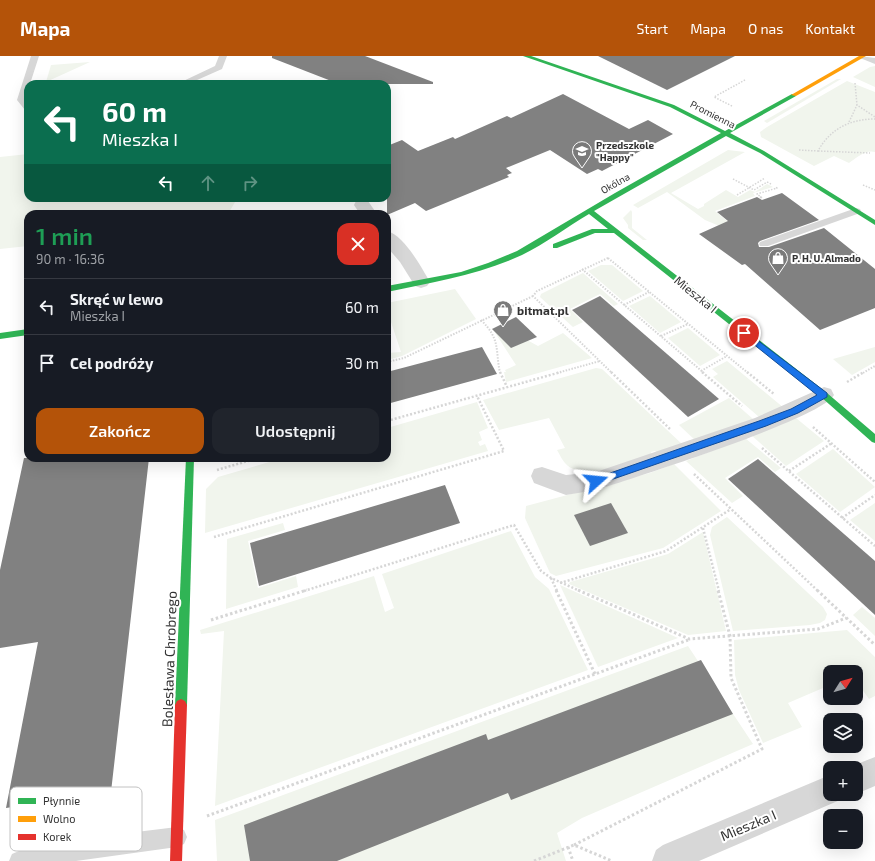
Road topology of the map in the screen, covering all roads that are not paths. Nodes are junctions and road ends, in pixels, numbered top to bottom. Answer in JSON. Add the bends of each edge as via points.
{"nodes":[{"id":1,"x":35,"y":56,"type":"edge"},
{"id":2,"x":223,"y":56,"type":"edge"},
{"id":3,"x":526,"y":56,"type":"edge"},
{"id":4,"x":863,"y":56,"type":"edge"},
{"id":5,"x":875,"y":61,"type":"edge"},
{"id":6,"x":27,"y":80,"type":"edge"},
{"id":7,"x":190,"y":80,"type":"edge"},
{"id":8,"x":24,"y":91,"type":"edge"},
{"id":9,"x":24,"y":103,"type":"edge"},
{"id":10,"x":727,"y":133,"type":"junction"},
{"id":11,"x":590,"y":211,"type":"junction"},
{"id":12,"x":856,"y":211,"type":"junction"},
{"id":13,"x":875,"y":223,"type":"edge"},
{"id":14,"x":617,"y":231,"type":"junction"},
{"id":15,"x":391,"y":241,"type":"edge"},
{"id":16,"x":764,"y":244,"type":"dead end"},
{"id":17,"x":520,"y":253,"type":"junction"},
{"id":18,"x":421,"y":282,"type":"junction"},
{"id":19,"x":391,"y":288,"type":"edge"},
{"id":20,"x":24,"y":333,"type":"edge"},
{"id":21,"x":0,"y":336,"type":"edge"},
{"id":22,"x":824,"y":395,"type":"junction"},
{"id":23,"x":875,"y":439,"type":"edge"},
{"id":24,"x":190,"y":462,"type":"edge"},
{"id":25,"x":542,"y":476,"type":"dead end"},
{"id":26,"x":875,"y":771,"type":"edge"},
{"id":27,"x":863,"y":776,"type":"edge"},
{"id":28,"x":823,"y":793,"type":"edge"},
{"id":29,"x":177,"y":832,"type":"junction"},
{"id":30,"x":142,"y":838,"type":"edge"},
{"id":31,"x":73,"y":851,"type":"edge"},
{"id":32,"x":19,"y":861,"type":"edge"},
{"id":33,"x":176,"y":861,"type":"edge"},
{"id":34,"x":667,"y":861,"type":"edge"}],
"edges":[{"from":1,"to":6,"type":"lane"},
{"from":2,"to":7,"type":"lane","via":[[219,67]]},
{"from":3,"to":10,"type":"street","name":"Promienna","via":[[672,106]]},
{"from":4,"to":5,"type":"lane"},
{"from":4,"to":10,"type":"street","name":"Okólna"},
{"from":8,"to":9,"type":"lane","via":[[21,100]]},
{"from":10,"to":11,"type":"street","name":"Okólna"},
{"from":10,"to":12,"type":"street","name":"Promienna"},
{"from":11,"to":14,"type":"street","name":"Mieszka I"},
{"from":11,"to":17,"type":"street","name":"Okólna"},
{"from":12,"to":13,"type":"street","name":"Promienna"},
{"from":12,"to":16,"type":"lane"},
{"from":14,"to":17,"type":"street","via":[[594,231],[555,246]]},
{"from":14,"to":22,"type":"street","name":"Mieszka I"},
{"from":15,"to":18,"type":"street","via":[[407,259]]},
{"from":17,"to":18,"type":"street","name":"Okólna","via":[[490,265]]},
{"from":18,"to":19,"type":"street","name":"Okólna"},
{"from":20,"to":21,"type":"street"},
{"from":22,"to":23,"type":"street","name":"Mieszka I"},
{"from":22,"to":25,"type":"street","via":[[763,424],[596,481],[566,485]]},
{"from":24,"to":29,"type":"street","name":"Bolesława Chrobrego"},
{"from":26,"to":27,"type":"street"},
{"from":28,"to":34,"type":"street","name":"Mieszka I"},
{"from":29,"to":30,"type":"lane"},
{"from":29,"to":33,"type":"street","name":"Bolesława Chrobrego"},
{"from":31,"to":32,"type":"lane"}]}
